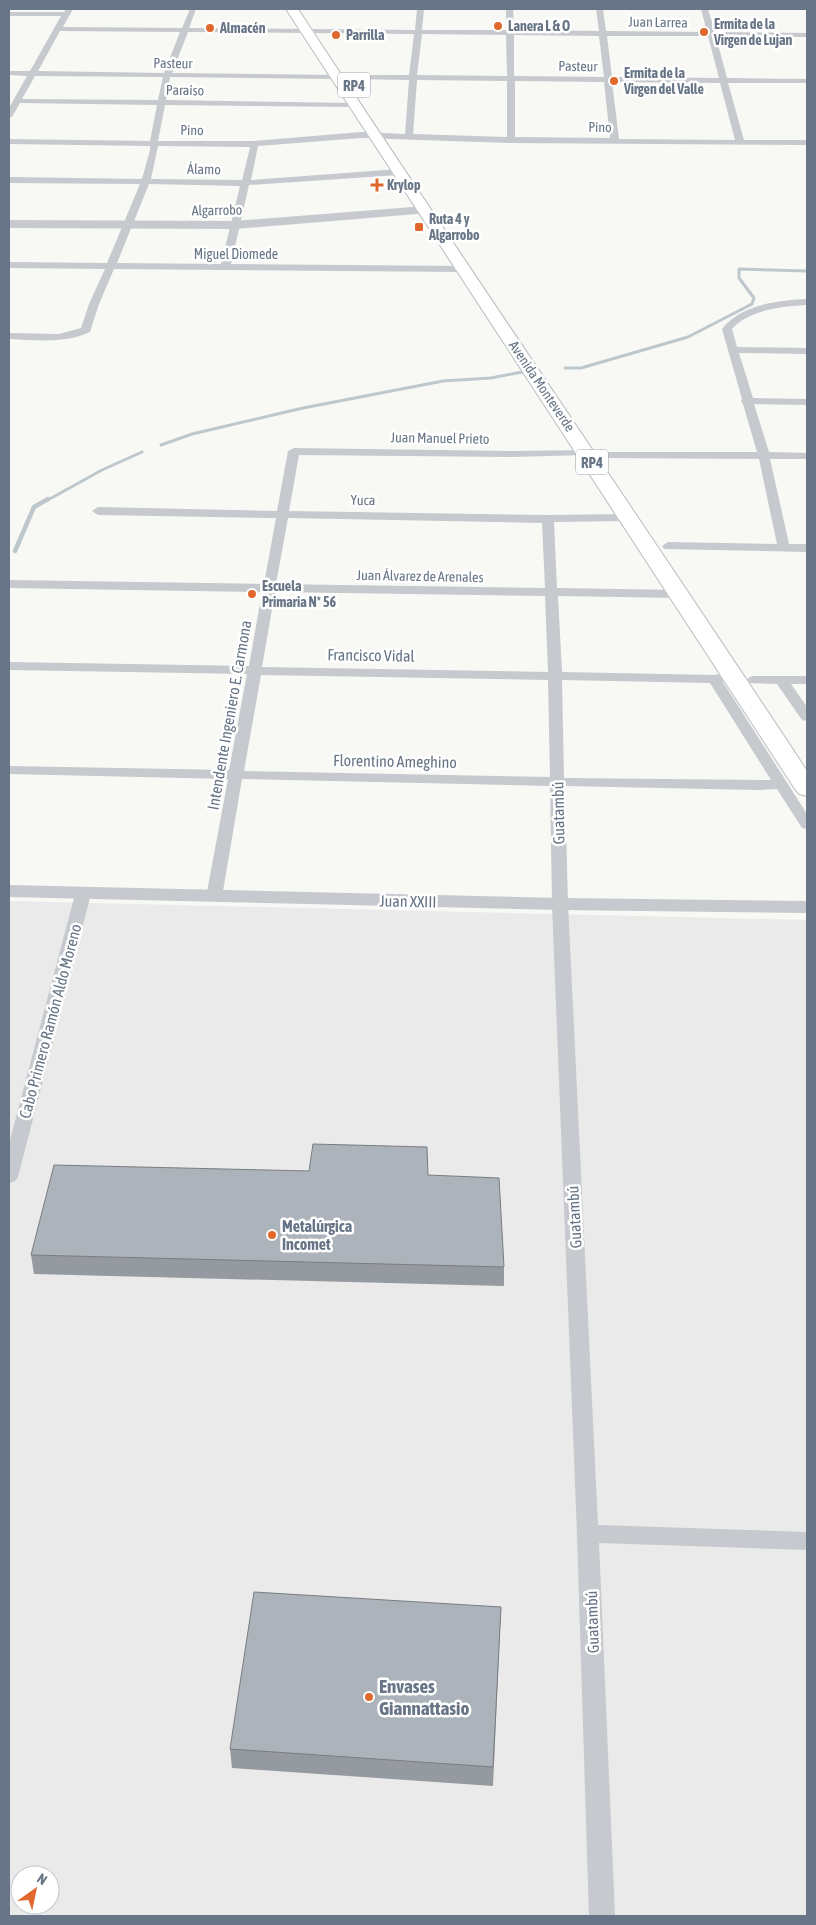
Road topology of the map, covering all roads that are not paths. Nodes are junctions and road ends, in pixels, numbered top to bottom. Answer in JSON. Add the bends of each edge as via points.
{"nodes":[{"id":1,"x":193,"y":9,"type":"edge"},
{"id":2,"x":292,"y":9,"type":"edge"},
{"id":3,"x":302,"y":9,"type":"edge"},
{"id":4,"x":421,"y":9,"type":"edge"},
{"id":5,"x":510,"y":9,"type":"edge"},
{"id":6,"x":600,"y":9,"type":"edge"},
{"id":7,"x":705,"y":9,"type":"edge"},
{"id":8,"x":67,"y":12,"type":"edge"},
{"id":9,"x":9,"y":14,"type":"edge"},
{"id":10,"x":58,"y":28,"type":"junction"},
{"id":11,"x":184,"y":30,"type":"junction"},
{"id":12,"x":312,"y":31,"type":"junction"},
{"id":13,"x":418,"y":32,"type":"junction"},
{"id":14,"x":510,"y":33,"type":"junction"},
{"id":15,"x":603,"y":34,"type":"junction"},
{"id":16,"x":712,"y":35,"type":"junction"},
{"id":17,"x":807,"y":35,"type":"edge"},
{"id":18,"x":9,"y":73,"type":"edge"},
{"id":19,"x":32,"y":74,"type":"junction"},
{"id":20,"x":167,"y":75,"type":"junction"},
{"id":21,"x":343,"y":77,"type":"junction"},
{"id":22,"x":413,"y":78,"type":"junction"},
{"id":23,"x":511,"y":78,"type":"junction"},
{"id":24,"x":608,"y":79,"type":"junction"},
{"id":25,"x":724,"y":80,"type":"junction"},
{"id":26,"x":807,"y":81,"type":"edge"},
{"id":27,"x":17,"y":102,"type":"junction"},
{"id":28,"x":160,"y":103,"type":"junction"},
{"id":29,"x":354,"y":105,"type":"junction"},
{"id":30,"x":9,"y":115,"type":"edge"},
{"id":31,"x":392,"y":137,"type":"junction"},
{"id":32,"x":511,"y":140,"type":"junction"},
{"id":33,"x":615,"y":141,"type":"junction"},
{"id":34,"x":9,"y":142,"type":"edge"},
{"id":35,"x":740,"y":142,"type":"junction"},
{"id":36,"x":156,"y":143,"type":"junction"},
{"id":37,"x":807,"y":143,"type":"edge"},
{"id":38,"x":253,"y":144,"type":"junction"},
{"id":39,"x":399,"y":172,"type":"junction"},
{"id":40,"x":9,"y":180,"type":"edge"},
{"id":41,"x":145,"y":181,"type":"junction"},
{"id":42,"x":245,"y":183,"type":"junction"},
{"id":43,"x":425,"y":210,"type":"junction"},
{"id":44,"x":9,"y":224,"type":"edge"},
{"id":45,"x":128,"y":225,"type":"junction"},
{"id":46,"x":235,"y":225,"type":"junction"},
{"id":47,"x":9,"y":265,"type":"edge"},
{"id":48,"x":111,"y":267,"type":"junction"},
{"id":49,"x":225,"y":268,"type":"junction"},
{"id":50,"x":462,"y":269,"type":"junction"},
{"id":51,"x":807,"y":302,"type":"edge"},
{"id":52,"x":9,"y":336,"type":"edge"},
{"id":53,"x":733,"y":350,"type":"junction"},
{"id":54,"x":807,"y":351,"type":"edge"},
{"id":55,"x":746,"y":401,"type":"junction"},
{"id":56,"x":807,"y":402,"type":"edge"},
{"id":57,"x":294,"y":451,"type":"joint"},
{"id":58,"x":586,"y":452,"type":"junction"},
{"id":59,"x":605,"y":454,"type":"junction"},
{"id":60,"x":764,"y":456,"type":"junction"},
{"id":61,"x":807,"y":456,"type":"edge"},
{"id":62,"x":98,"y":511,"type":"dead end"},
{"id":63,"x":283,"y":514,"type":"junction"},
{"id":64,"x":628,"y":517,"type":"junction"},
{"id":65,"x":548,"y":519,"type":"junction"},
{"id":66,"x":668,"y":546,"type":"junction"},
{"id":67,"x":784,"y":548,"type":"junction"},
{"id":68,"x":807,"y":548,"type":"edge"},
{"id":69,"x":9,"y":584,"type":"edge"},
{"id":70,"x":270,"y":589,"type":"junction"},
{"id":71,"x":550,"y":592,"type":"junction"},
{"id":72,"x":680,"y":594,"type":"junction"},
{"id":73,"x":9,"y":666,"type":"edge"},
{"id":74,"x":255,"y":670,"type":"junction"},
{"id":75,"x":732,"y":676,"type":"junction"},
{"id":76,"x":555,"y":677,"type":"junction"},
{"id":77,"x":714,"y":679,"type":"junction"},
{"id":78,"x":752,"y":680,"type":"junction"},
{"id":79,"x":781,"y":680,"type":"junction"},
{"id":80,"x":807,"y":680,"type":"edge"},
{"id":81,"x":807,"y":717,"type":"edge"},
{"id":82,"x":807,"y":761,"type":"edge"},
{"id":83,"x":9,"y":770,"type":"edge"},
{"id":84,"x":236,"y":776,"type":"junction"},
{"id":85,"x":558,"y":782,"type":"junction"},
{"id":86,"x":781,"y":784,"type":"junction"},
{"id":87,"x":807,"y":789,"type":"edge"},
{"id":88,"x":807,"y":825,"type":"edge"},
{"id":89,"x":9,"y":891,"type":"edge"},
{"id":90,"x":83,"y":894,"type":"junction"},
{"id":91,"x":214,"y":897,"type":"junction"},
{"id":92,"x":560,"y":904,"type":"junction"},
{"id":93,"x":807,"y":907,"type":"edge"},
{"id":94,"x":9,"y":1177,"type":"edge"},
{"id":95,"x":588,"y":1534,"type":"junction"},
{"id":96,"x":807,"y":1541,"type":"edge"},
{"id":97,"x":602,"y":1916,"type":"edge"}],
"edges":[{"from":1,"to":11,"type":"street"},
{"from":2,"to":12,"type":"main road","name":"Avenida Monteverde","number":"RP4"},
{"from":3,"to":12,"type":"main road","name":"Avenida Monteverde","number":"RP4"},
{"from":4,"to":13,"type":"street"},
{"from":5,"to":14,"type":"street"},
{"from":6,"to":15,"type":"street"},
{"from":7,"to":16,"type":"street"},
{"from":8,"to":9,"type":"street"},
{"from":8,"to":10,"type":"street"},
{"from":10,"to":11,"type":"street","name":"Juan Larrea"},
{"from":10,"to":19,"type":"street"},
{"from":11,"to":12,"type":"street","name":"Juan Larrea"},
{"from":11,"to":20,"type":"street"},
{"from":12,"to":13,"type":"street","name":"Juan Larrea"},
{"from":12,"to":21,"type":"main road","name":"Avenida Monteverde","number":"RP4"},
{"from":13,"to":14,"type":"street","name":"Juan Larrea"},
{"from":13,"to":22,"type":"street"},
{"from":14,"to":15,"type":"street","name":"Juan Larrea"},
{"from":14,"to":23,"type":"street"},
{"from":15,"to":16,"type":"street","name":"Juan Larrea"},
{"from":15,"to":24,"type":"street"},
{"from":16,"to":17,"type":"street","name":"Juan Larrea"},
{"from":16,"to":25,"type":"street"},
{"from":18,"to":19,"type":"street","name":"Pasteur"},
{"from":19,"to":20,"type":"street","name":"Pasteur"},
{"from":19,"to":27,"type":"street"},
{"from":20,"to":21,"type":"street","name":"Pasteur"},
{"from":20,"to":28,"type":"street"},
{"from":21,"to":22,"type":"street","name":"Pasteur"},
{"from":21,"to":29,"type":"main road","name":"Avenida Monteverde","number":"RP4"},
{"from":21,"to":31,"type":"main road","name":"Avenida Monteverde","number":"RP4"},
{"from":22,"to":23,"type":"street","name":"Pasteur"},
{"from":22,"to":31,"type":"street"},
{"from":23,"to":24,"type":"street","name":"Pasteur"},
{"from":23,"to":32,"type":"street"},
{"from":24,"to":25,"type":"street","name":"Pasteur"},
{"from":24,"to":33,"type":"street"},
{"from":25,"to":26,"type":"street","name":"Pasteur"},
{"from":25,"to":35,"type":"street"},
{"from":27,"to":28,"type":"street","name":"Paraíso"},
{"from":27,"to":30,"type":"street"},
{"from":28,"to":29,"type":"street","name":"Paraíso"},
{"from":28,"to":36,"type":"street"},
{"from":29,"to":31,"type":"main road","name":"Avenida Monteverde","number":"RP4"},
{"from":31,"to":32,"type":"street","name":"Pino"},
{"from":31,"to":38,"type":"street","name":"Pino"},
{"from":31,"to":39,"type":"main road","name":"Avenida Monteverde","number":"RP4"},
{"from":31,"to":59,"type":"main road","name":"Avenida Monteverde","number":"RP4","via":[[416,181]]},
{"from":32,"to":33,"type":"street","name":"Pino"},
{"from":33,"to":35,"type":"street","name":"Pino"},
{"from":34,"to":36,"type":"street","name":"Pino"},
{"from":35,"to":37,"type":"street","name":"Pino"},
{"from":36,"to":38,"type":"street","name":"Pino"},
{"from":36,"to":41,"type":"street"},
{"from":38,"to":42,"type":"street"},
{"from":39,"to":42,"type":"street","name":"Álamo"},
{"from":39,"to":43,"type":"main road","name":"Avenida Monteverde","number":"RP4"},
{"from":40,"to":41,"type":"street","name":"Álamo"},
{"from":41,"to":42,"type":"street","name":"Álamo"},
{"from":41,"to":45,"type":"street"},
{"from":42,"to":46,"type":"street"},
{"from":43,"to":46,"type":"street","name":"Algarrobo"},
{"from":43,"to":50,"type":"main road","name":"Avenida Monteverde","number":"RP4"},
{"from":44,"to":45,"type":"street","name":"Algarrobo"},
{"from":45,"to":46,"type":"street","name":"Algarrobo"},
{"from":45,"to":48,"type":"street"},
{"from":46,"to":49,"type":"street"},
{"from":47,"to":48,"type":"street","name":"Miguel Diomede"},
{"from":48,"to":49,"type":"street","name":"Miguel Diomede"},
{"from":48,"to":52,"type":"street","via":[[86,330],[64,337]]},
{"from":49,"to":50,"type":"street","name":"Miguel Diomede"},
{"from":50,"to":58,"type":"main road","name":"Avenida Monteverde","number":"RP4"},
{"from":51,"to":53,"type":"street","via":[[779,305],[730,323],[727,329]]},
{"from":53,"to":54,"type":"street"},
{"from":53,"to":55,"type":"street"},
{"from":55,"to":56,"type":"street"},
{"from":55,"to":60,"type":"street"},
{"from":57,"to":58,"type":"street","name":"Juan Manuel Prieto"},
{"from":57,"to":63,"type":"street","name":"Intendente Ingeniero E. Carmona"},
{"from":58,"to":64,"type":"main road","name":"Avenida Monteverde","number":"RP4"},
{"from":59,"to":60,"type":"street"},
{"from":59,"to":66,"type":"main road","name":"Avenida Monteverde","number":"RP4"},
{"from":60,"to":61,"type":"street"},
{"from":60,"to":67,"type":"street"},
{"from":62,"to":63,"type":"street","name":"Yuca"},
{"from":63,"to":65,"type":"street","name":"Yuca"},
{"from":63,"to":70,"type":"street","name":"Intendente Ingeniero E. Carmona"},
{"from":64,"to":65,"type":"street","name":"Yuca"},
{"from":64,"to":72,"type":"main road","name":"Avenida Monteverde","number":"RP4"},
{"from":65,"to":71,"type":"street","name":"Guatambú"},
{"from":66,"to":67,"type":"street"},
{"from":66,"to":78,"type":"main road","name":"Avenida Monteverde","number":"RP4"},
{"from":67,"to":68,"type":"street"},
{"from":69,"to":70,"type":"street","name":"Juan Álvarez de Arenales"},
{"from":70,"to":71,"type":"street","name":"Juan Álvarez de Arenales"},
{"from":70,"to":74,"type":"street","name":"Intendente Ingeniero E. Carmona"},
{"from":71,"to":72,"type":"street","name":"Juan Álvarez de Arenales"},
{"from":71,"to":76,"type":"street","name":"Guatambú"},
{"from":72,"to":75,"type":"main road","name":"Avenida Monteverde","number":"RP4"},
{"from":73,"to":74,"type":"street","name":"Francisco Vidal"},
{"from":74,"to":76,"type":"street","name":"Francisco Vidal"},
{"from":74,"to":84,"type":"street","name":"Intendente Ingeniero E. Carmona"},
{"from":75,"to":77,"type":"street","name":"Francisco Vidal"},
{"from":75,"to":87,"type":"main road","name":"Avenida Monteverde","number":"RP4"},
{"from":76,"to":77,"type":"street","name":"Francisco Vidal"},
{"from":76,"to":85,"type":"street","name":"Guatambú"},
{"from":77,"to":86,"type":"street"},
{"from":78,"to":79,"type":"street"},
{"from":78,"to":82,"type":"main road","name":"Avenida Monteverde","number":"RP4"},
{"from":79,"to":80,"type":"street"},
{"from":79,"to":81,"type":"street"},
{"from":83,"to":84,"type":"street","name":"Florentino Ameghino"},
{"from":84,"to":85,"type":"street","name":"Florentino Ameghino"},
{"from":84,"to":91,"type":"street","name":"Intendente Ingeniero E. Carmona"},
{"from":85,"to":86,"type":"street","name":"Florentino Ameghino"},
{"from":85,"to":92,"type":"street","name":"Guatambú"},
{"from":86,"to":88,"type":"street"},
{"from":89,"to":90,"type":"street","name":"Juan XXIII"},
{"from":90,"to":91,"type":"street","name":"Juan XXIII"},
{"from":90,"to":94,"type":"street","name":"Cabo Primero Ramón Aldo Moreno"},
{"from":91,"to":92,"type":"street","name":"Juan XXIII"},
{"from":92,"to":93,"type":"street","name":"Juan XXIII"},
{"from":92,"to":95,"type":"street","name":"Guatambú"},
{"from":95,"to":96,"type":"street"},
{"from":95,"to":97,"type":"street","name":"Guatambú"}]}
